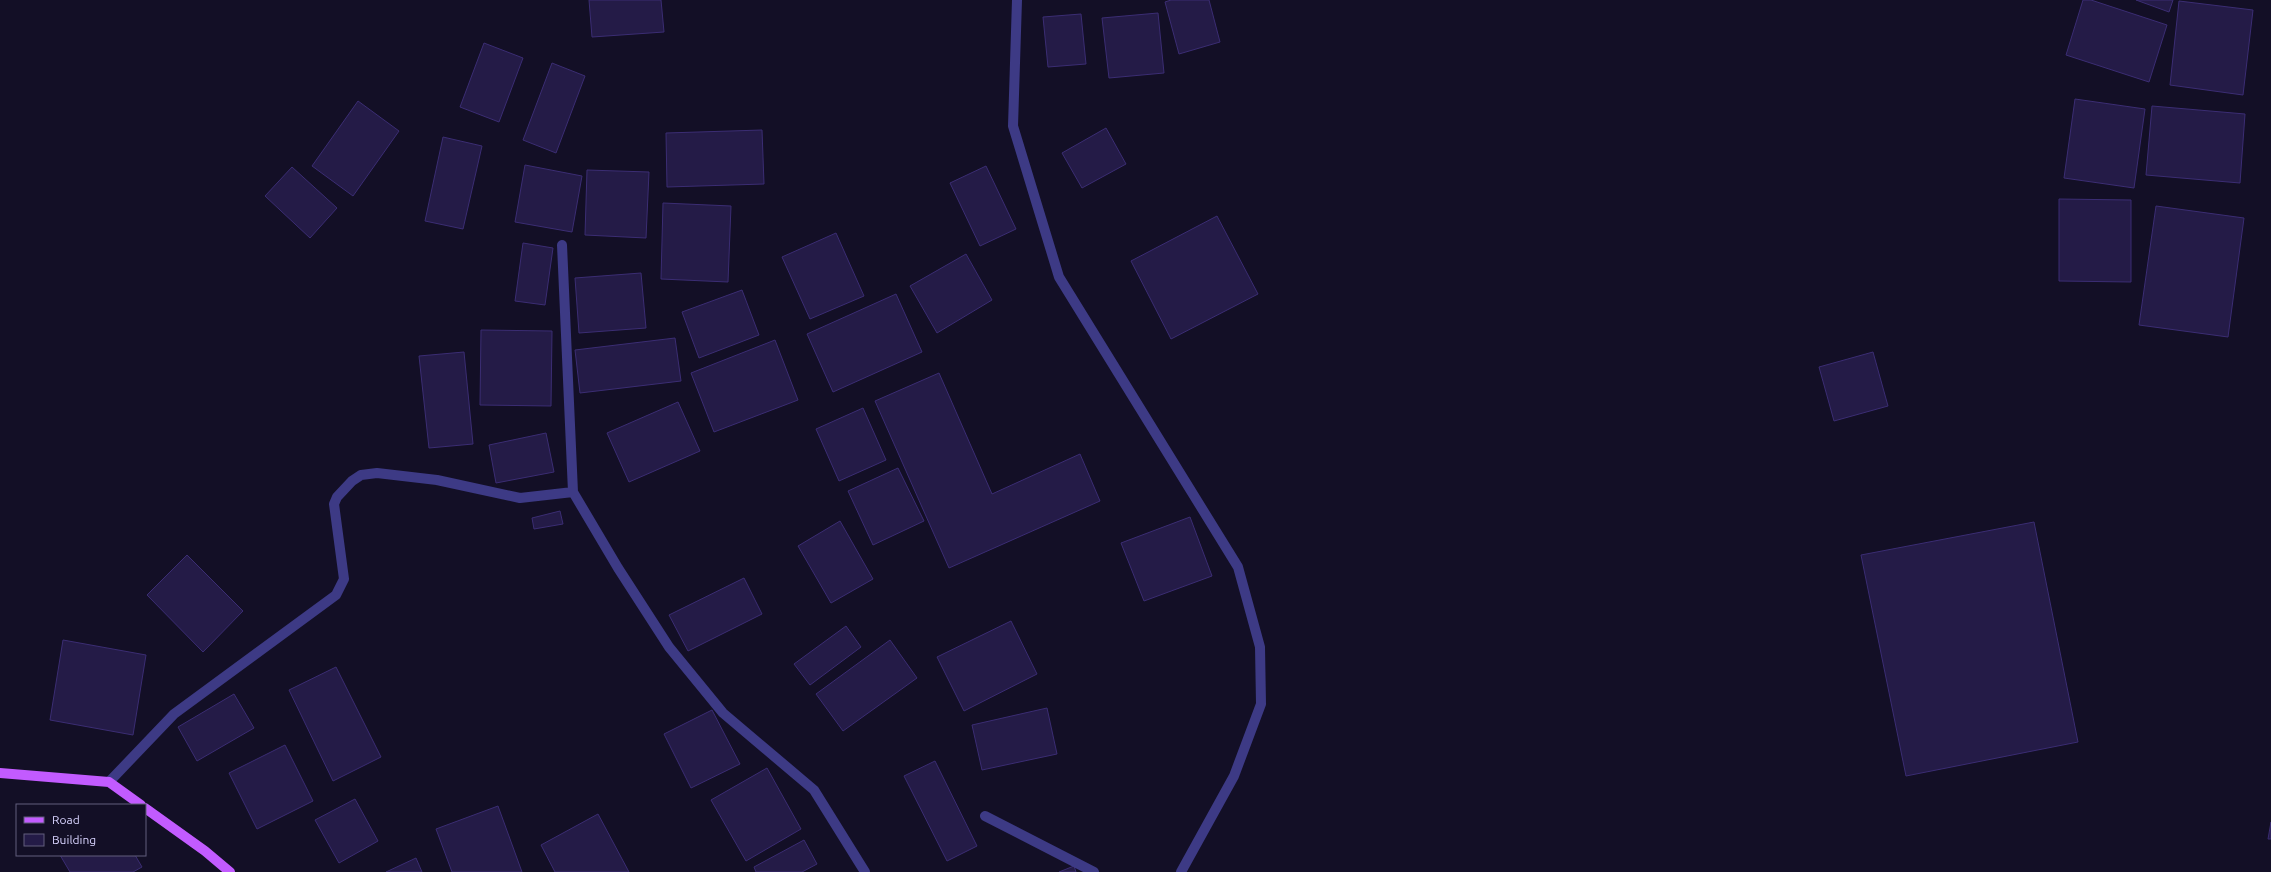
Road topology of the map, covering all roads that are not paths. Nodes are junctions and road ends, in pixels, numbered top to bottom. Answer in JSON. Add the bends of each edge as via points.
{"nodes":[{"id":1,"x":1017,"y":0,"type":"edge"},
{"id":2,"x":562,"y":246,"type":"dead end"},
{"id":3,"x":573,"y":492,"type":"junction"},
{"id":4,"x":0,"y":773,"type":"edge"},
{"id":5,"x":109,"y":782,"type":"junction"},
{"id":6,"x":140,"y":804,"type":"edge"},
{"id":7,"x":146,"y":809,"type":"edge"},
{"id":8,"x":985,"y":816,"type":"dead end"},
{"id":9,"x":230,"y":872,"type":"edge"},
{"id":10,"x":865,"y":872,"type":"edge"},
{"id":11,"x":1094,"y":872,"type":"edge"},
{"id":12,"x":1181,"y":872,"type":"edge"}],
"edges":[{"from":1,"to":12,"type":"street","via":[[1013,126],[1059,277],[1238,566],[1260,647],[1261,704],[1234,776]]},
{"from":2,"to":3,"type":"street"},
{"from":3,"to":5,"type":"street","via":[[520,498],[437,480],[378,472],[361,475],[334,504],[344,578],[336,595],[174,714]]},
{"from":3,"to":10,"type":"street","via":[[669,647],[722,713],[814,790]]},
{"from":4,"to":5,"type":"main road"},
{"from":5,"to":6,"type":"main road"},
{"from":7,"to":9,"type":"main road"},
{"from":8,"to":11,"type":"street"}]}
